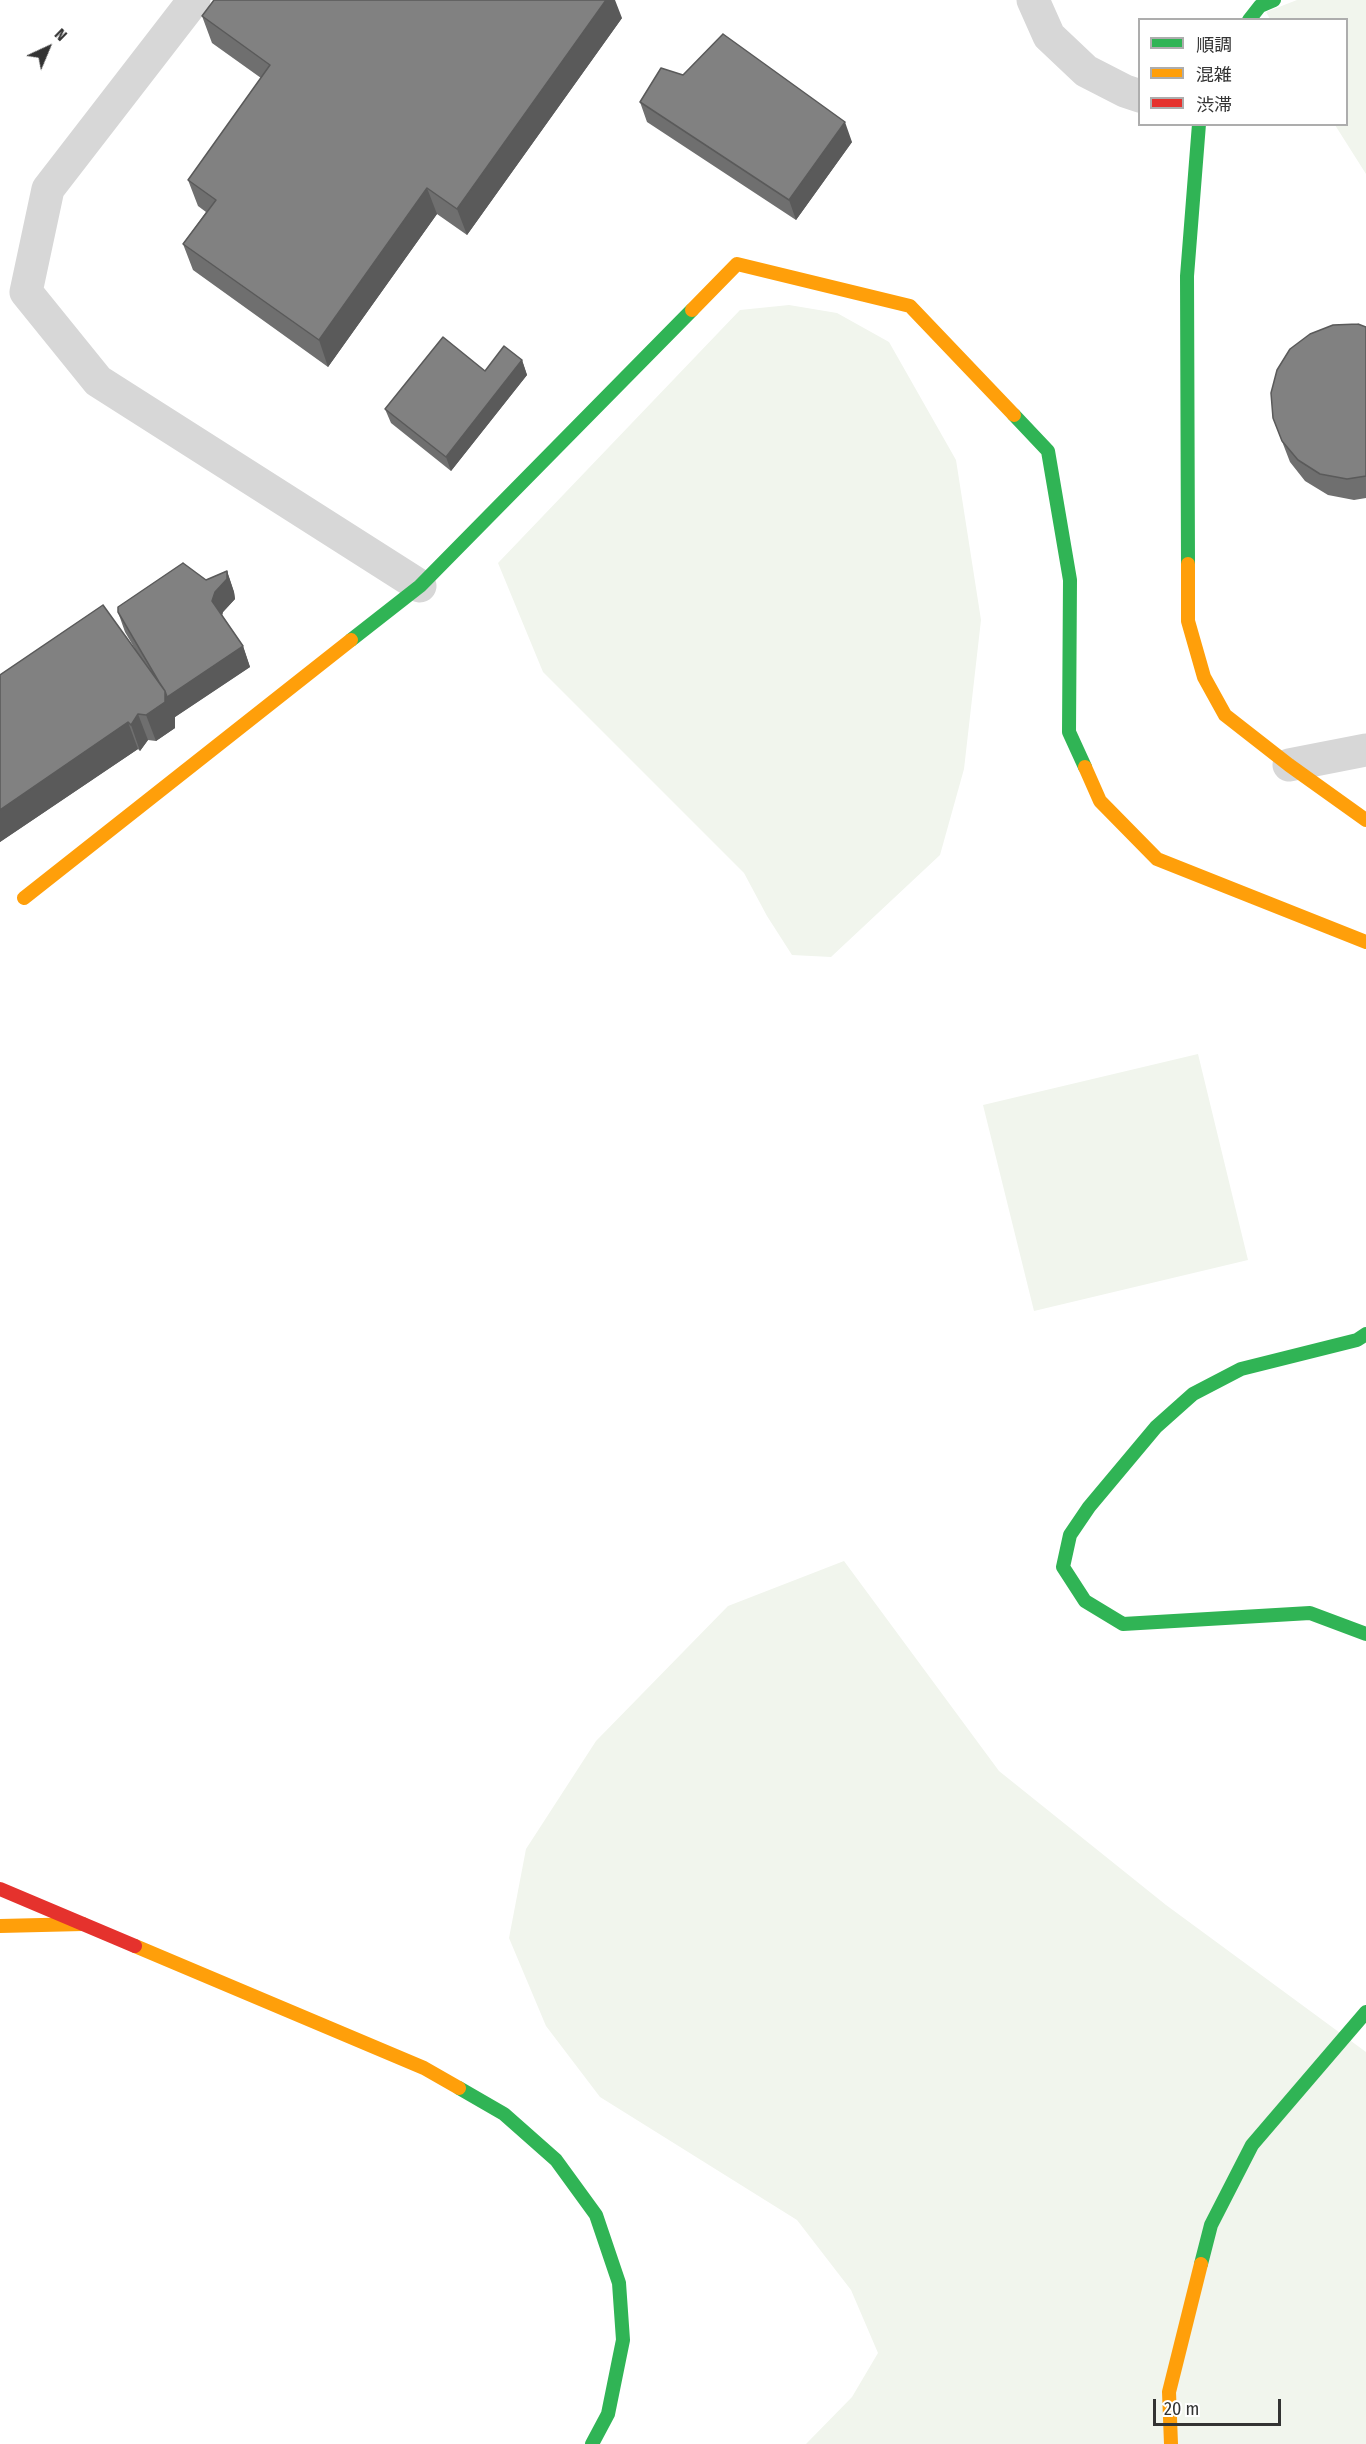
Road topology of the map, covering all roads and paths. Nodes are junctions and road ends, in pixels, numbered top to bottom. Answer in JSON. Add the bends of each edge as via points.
{"nodes":[{"id":1,"x":194,"y":0,"type":"edge"},
{"id":2,"x":1033,"y":0,"type":"edge"},
{"id":3,"x":1274,"y":0,"type":"edge"},
{"id":4,"x":1258,"y":3,"type":"edge"},
{"id":5,"x":1250,"y":18,"type":"edge"},
{"id":6,"x":1138,"y":95,"type":"edge"},
{"id":7,"x":1199,"y":126,"type":"edge"},
{"id":8,"x":420,"y":586,"type":"junction"},
{"id":9,"x":1366,"y":750,"type":"edge"},
{"id":10,"x":1288,"y":765,"type":"junction"},
{"id":11,"x":1366,"y":820,"type":"edge"},
{"id":12,"x":24,"y":898,"type":"dead end"},
{"id":13,"x":1366,"y":942,"type":"edge"},
{"id":14,"x":1366,"y":1334,"type":"edge"},
{"id":15,"x":1366,"y":1634,"type":"edge"},
{"id":16,"x":0,"y":1889,"type":"edge"},
{"id":17,"x":83,"y":1924,"type":"junction"},
{"id":18,"x":0,"y":1926,"type":"edge"},
{"id":19,"x":1366,"y":2012,"type":"edge"},
{"id":20,"x":592,"y":2444,"type":"edge"},
{"id":21,"x":1171,"y":2444,"type":"edge"}],
"edges":[{"from":1,"to":8,"type":"street","via":[[48,189],[26,292],[98,381]]},
{"from":2,"to":6,"type":"street","via":[[1049,36],[1086,71]]},
{"from":3,"to":4,"type":"street"},
{"from":4,"to":5,"type":"street"},
{"from":7,"to":10,"type":"street","via":[[1187,276],[1188,621],[1204,677],[1225,715]]},
{"from":8,"to":12,"type":"street"},
{"from":8,"to":13,"type":"street","via":[[737,264],[910,306],[1048,451],[1070,580],[1069,732],[1100,801],[1157,859]]},
{"from":9,"to":10,"type":"street"},
{"from":10,"to":11,"type":"street"},
{"from":14,"to":15,"type":"street","via":[[1357,1340],[1241,1370],[1193,1395],[1156,1427],[1089,1507],[1070,1535],[1063,1567],[1086,1601],[1123,1624],[1310,1613]]},
{"from":16,"to":17,"type":"street"},
{"from":17,"to":18,"type":"street"},
{"from":17,"to":20,"type":"street","via":[[424,2068],[504,2114],[556,2160],[596,2215],[619,2283],[623,2340],[608,2414]]},
{"from":19,"to":21,"type":"street","via":[[1252,2145],[1211,2225],[1169,2392]]}]}
